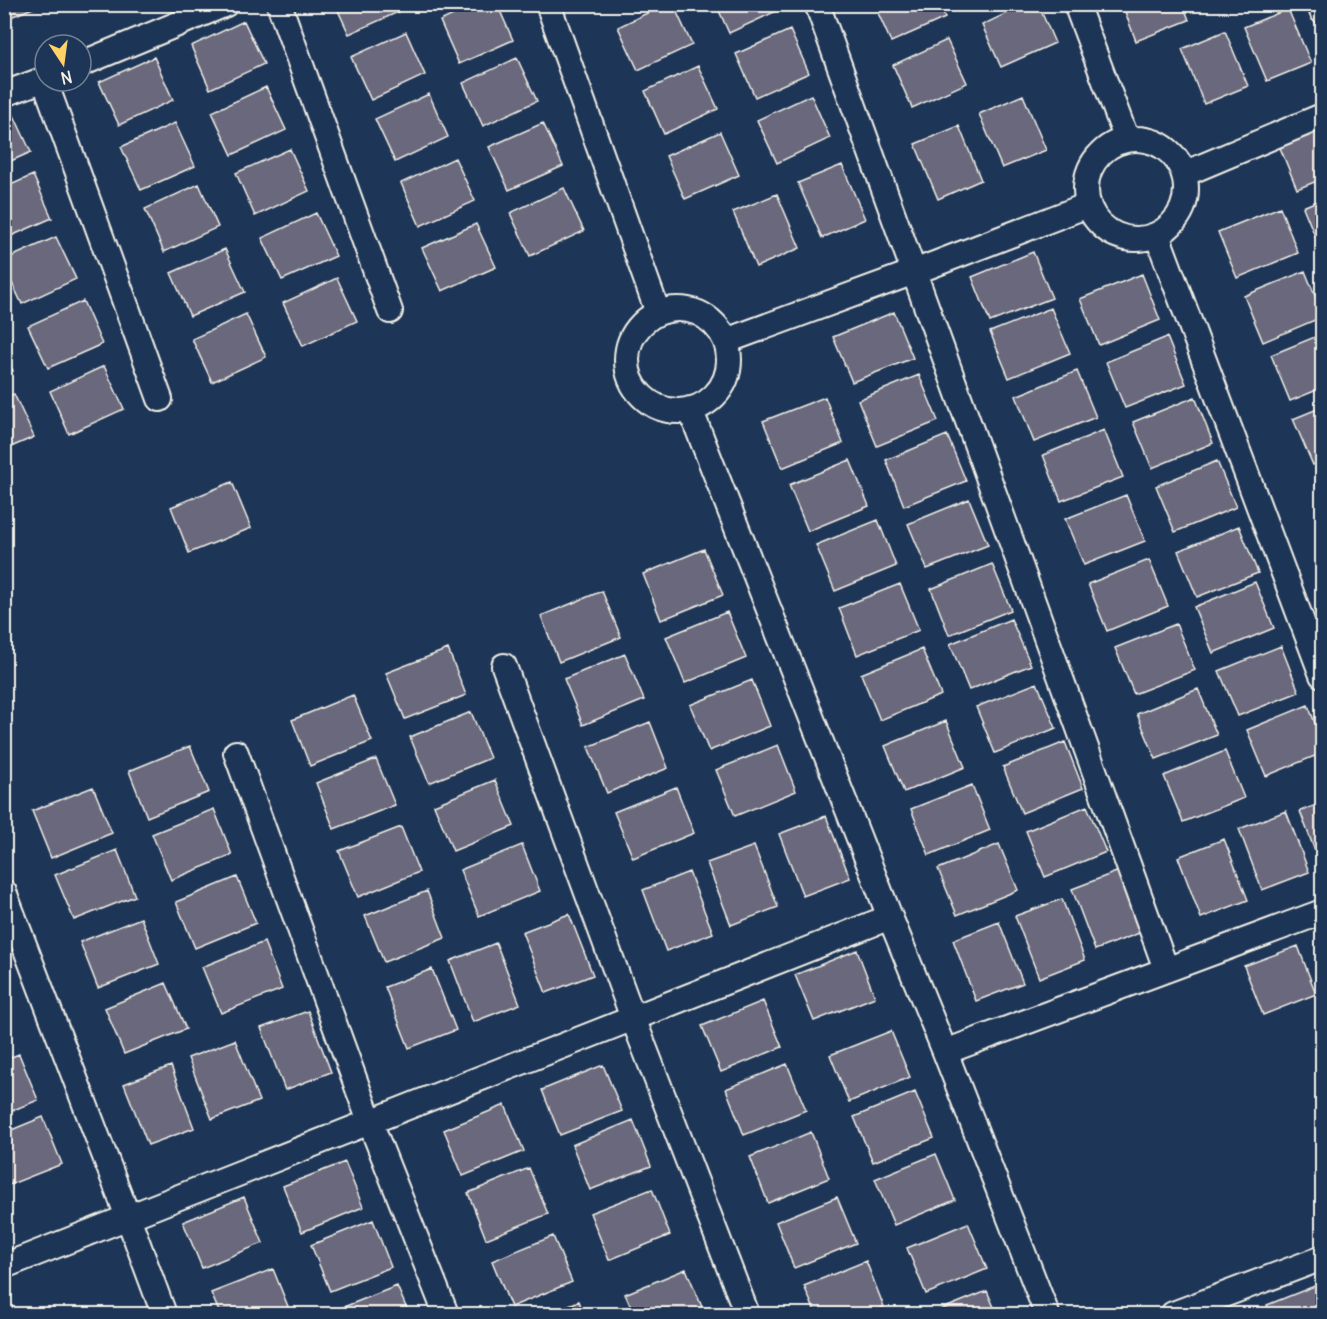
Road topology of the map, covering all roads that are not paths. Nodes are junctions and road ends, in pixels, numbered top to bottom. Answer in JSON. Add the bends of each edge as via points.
{"nodes":[{"id":1,"x":226,"y":4,"type":"edge"},
{"id":2,"x":279,"y":4,"type":"edge"},
{"id":3,"x":548,"y":4,"type":"edge"},
{"id":4,"x":817,"y":4,"type":"edge"},
{"id":5,"x":1076,"y":4,"type":"edge"},
{"id":6,"x":1320,"y":4,"type":"edge"},
{"id":7,"x":1323,"y":11,"type":"edge"},
{"id":8,"x":93,"y":59,"type":"edge"},
{"id":9,"x":33,"y":83,"type":"edge"},
{"id":10,"x":49,"y":93,"type":"edge"},
{"id":11,"x":4,"y":94,"type":"edge"},
{"id":12,"x":1323,"y":116,"type":"edge"},
{"id":13,"x":1127,"y":140,"type":"junction"},
{"id":14,"x":1184,"y":174,"type":"junction"},
{"id":15,"x":1088,"y":205,"type":"junction"},
{"id":16,"x":1157,"y":235,"type":"junction"},
{"id":17,"x":914,"y":272,"type":"junction"},
{"id":18,"x":390,"y":311,"type":"dead end"},
{"id":19,"x":658,"y":313,"type":"junction"},
{"id":20,"x":726,"y":341,"type":"junction"},
{"id":21,"x":160,"y":399,"type":"dead end"},
{"id":22,"x":690,"y":410,"type":"junction"},
{"id":23,"x":504,"y":666,"type":"dead end"},
{"id":24,"x":1323,"y":675,"type":"edge"},
{"id":25,"x":236,"y":753,"type":"dead end"},
{"id":26,"x":4,"y":892,"type":"edge"},
{"id":27,"x":1323,"y":912,"type":"edge"},
{"id":28,"x":890,"y":917,"type":"junction"},
{"id":29,"x":1167,"y":969,"type":"junction"},
{"id":30,"x":633,"y":1018,"type":"junction"},
{"id":31,"x":945,"y":1052,"type":"junction"},
{"id":32,"x":370,"y":1122,"type":"junction"},
{"id":33,"x":128,"y":1217,"type":"junction"},
{"id":34,"x":1323,"y":1258,"type":"edge"},
{"id":35,"x":4,"y":1266,"type":"edge"},
{"id":36,"x":164,"y":1314,"type":"edge"},
{"id":37,"x":446,"y":1314,"type":"edge"},
{"id":38,"x":747,"y":1314,"type":"edge"},
{"id":39,"x":1047,"y":1314,"type":"edge"},
{"id":40,"x":1173,"y":1314,"type":"edge"}],
"edges":[{"from":1,"to":8,"type":"street"},
{"from":2,"to":18,"type":"street"},
{"from":3,"to":19,"type":"street"},
{"from":4,"to":17,"type":"street"},
{"from":5,"to":13,"type":"street"},
{"from":6,"to":7,"type":"street"},
{"from":9,"to":11,"type":"street"},
{"from":10,"to":21,"type":"street"},
{"from":12,"to":14,"type":"street"},
{"from":13,"to":14,"type":"street","via":[[1141,139],[1168,150]]},
{"from":13,"to":15,"type":"street","via":[[1111,146],[1089,171]]},
{"from":14,"to":16,"type":"street","via":[[1185,203],[1179,216]]},
{"from":15,"to":16,"type":"street","via":[[1108,231],[1124,238]]},
{"from":15,"to":17,"type":"street"},
{"from":16,"to":24,"type":"street"},
{"from":17,"to":20,"type":"street"},
{"from":17,"to":29,"type":"street"},
{"from":19,"to":20,"type":"street","via":[[690,310],[705,316]]},
{"from":19,"to":22,"type":"street","via":[[643,322],[633,335],[627,351],[627,368],[633,384],[650,402],[674,411]]},
{"from":20,"to":22,"type":"street","via":[[727,375],[707,403]]},
{"from":22,"to":28,"type":"street"},
{"from":23,"to":30,"type":"street"},
{"from":25,"to":32,"type":"street"},
{"from":26,"to":33,"type":"street"},
{"from":27,"to":29,"type":"street"},
{"from":28,"to":30,"type":"street"},
{"from":28,"to":31,"type":"street"},
{"from":29,"to":31,"type":"street"},
{"from":30,"to":32,"type":"street"},
{"from":30,"to":38,"type":"street"},
{"from":31,"to":39,"type":"street"},
{"from":32,"to":33,"type":"street"},
{"from":32,"to":37,"type":"street"},
{"from":33,"to":35,"type":"street"},
{"from":33,"to":36,"type":"street"},
{"from":34,"to":40,"type":"street"}]}
